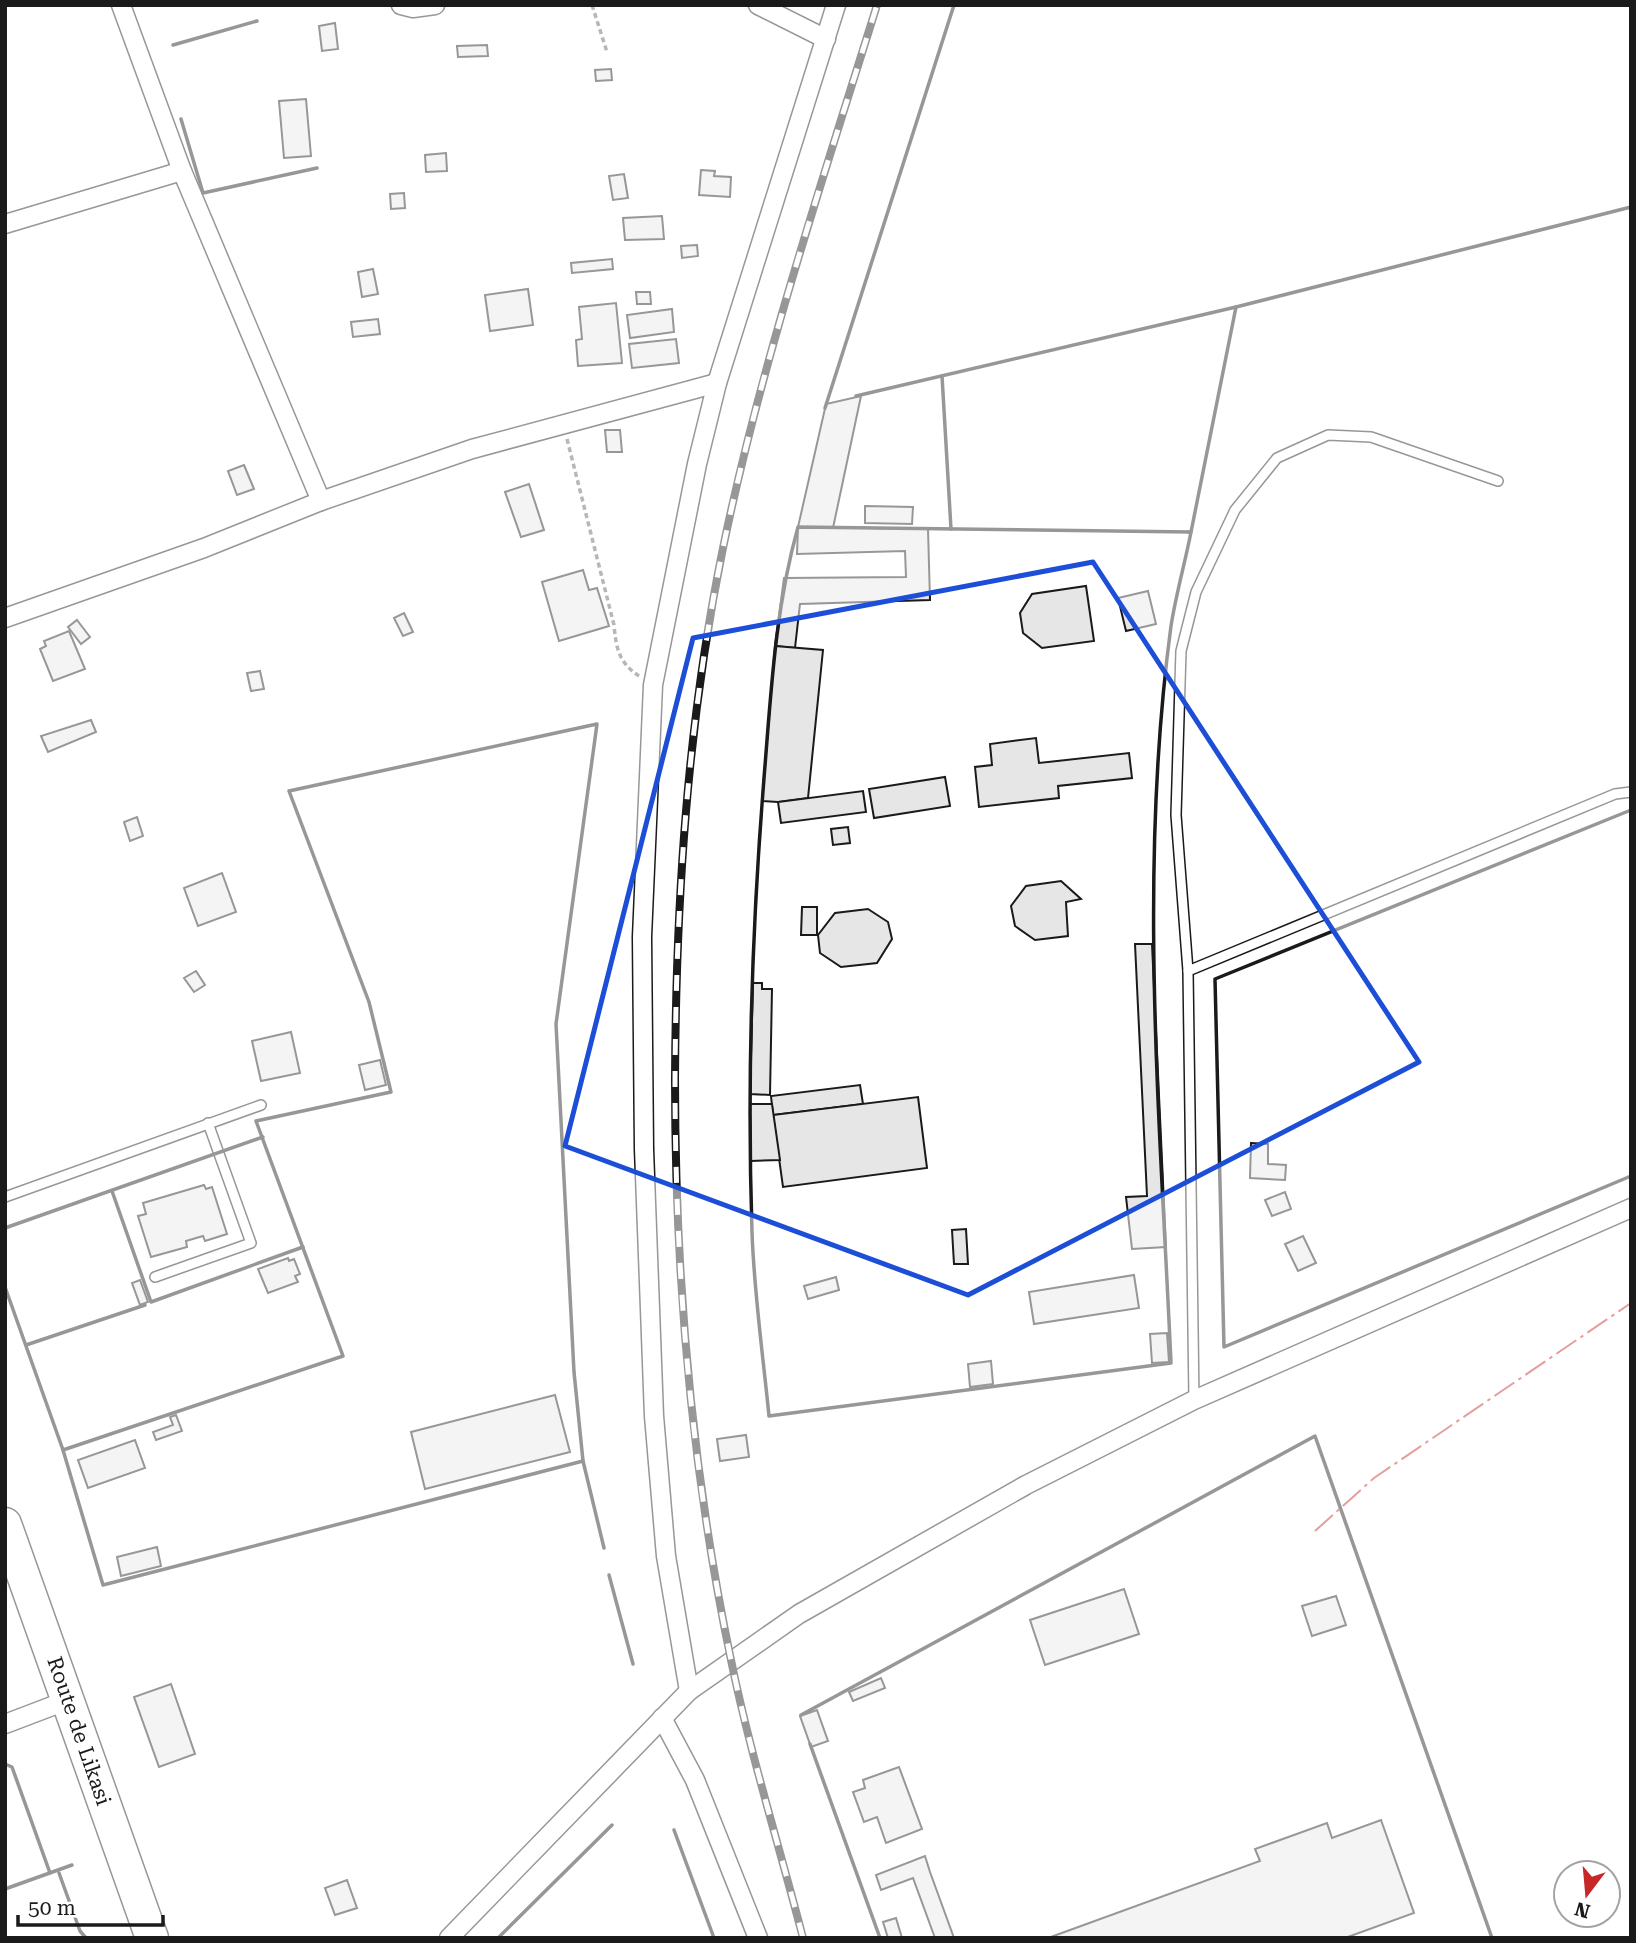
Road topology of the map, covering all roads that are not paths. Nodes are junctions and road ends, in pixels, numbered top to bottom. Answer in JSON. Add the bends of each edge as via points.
{"nodes":[{"id":1,"x":121,"y":5,"type":"edge"},
{"id":2,"x":435,"y":5,"type":"edge"},
{"id":3,"x":758,"y":5,"type":"edge"},
{"id":4,"x":836,"y":5,"type":"edge"},
{"id":5,"x":409,"y":6,"type":"edge"},
{"id":6,"x":826,"y":39,"type":"junction"},
{"id":7,"x":182,"y":171,"type":"junction"},
{"id":8,"x":5,"y":224,"type":"edge"},
{"id":9,"x":717,"y":383,"type":"junction"},
{"id":10,"x":1498,"y":481,"type":"dead end"},
{"id":11,"x":320,"y":501,"type":"junction"},
{"id":12,"x":5,"y":618,"type":"edge"},
{"id":13,"x":1631,"y":792,"type":"edge"},
{"id":14,"x":1188,"y":971,"type":"junction"},
{"id":15,"x":261,"y":1105,"type":"dead end"},
{"id":16,"x":208,"y":1123,"type":"junction"},
{"id":17,"x":5,"y":1197,"type":"edge"},
{"id":18,"x":1631,"y":1208,"type":"edge"},
{"id":19,"x":155,"y":1277,"type":"dead end"},
{"id":20,"x":1194,"y":1400,"type":"junction"},
{"id":21,"x":5,"y":1524,"type":"edge"},
{"id":22,"x":690,"y":1691,"type":"junction"},
{"id":23,"x":68,"y":1700,"type":"junction"},
{"id":24,"x":662,"y":1718,"type":"junction"},
{"id":25,"x":5,"y":1724,"type":"edge"},
{"id":26,"x":152,"y":1938,"type":"edge"},
{"id":27,"x":449,"y":1938,"type":"edge"},
{"id":28,"x":758,"y":1938,"type":"edge"}],
"edges":[{"from":1,"to":7,"type":"street"},
{"from":2,"to":5,"type":"street"},
{"from":3,"to":6,"type":"street"},
{"from":4,"to":6,"type":"street"},
{"from":6,"to":9,"type":"street"},
{"from":7,"to":8,"type":"street"},
{"from":7,"to":11,"type":"street"},
{"from":9,"to":11,"type":"street","via":[[472,449]]},
{"from":9,"to":22,"type":"street","via":[[653,685],[642,937],[653,1402],[666,1556]]},
{"from":10,"to":14,"type":"lane","via":[[1371,437],[1328,435],[1277,458],[1235,510],[1196,592],[1181,651],[1176,815]]},
{"from":11,"to":12,"type":"street","via":[[204,548]]},
{"from":13,"to":14,"type":"lane","via":[[1615,793]]},
{"from":14,"to":20,"type":"lane"},
{"from":15,"to":16,"type":"lane"},
{"from":16,"to":17,"type":"lane"},
{"from":16,"to":19,"type":"lane","via":[[251,1244]]},
{"from":18,"to":20,"type":"street"},
{"from":20,"to":22,"type":"street","via":[[896,1557],[799,1614]]},
{"from":21,"to":23,"type":"highway","name":"Route de Likasi"},
{"from":22,"to":24,"type":"street"},
{"from":23,"to":25,"type":"street"},
{"from":23,"to":26,"type":"highway","name":"Route de Likasi"},
{"from":24,"to":27,"type":"street"},
{"from":24,"to":28,"type":"street","via":[[695,1780]]}]}
